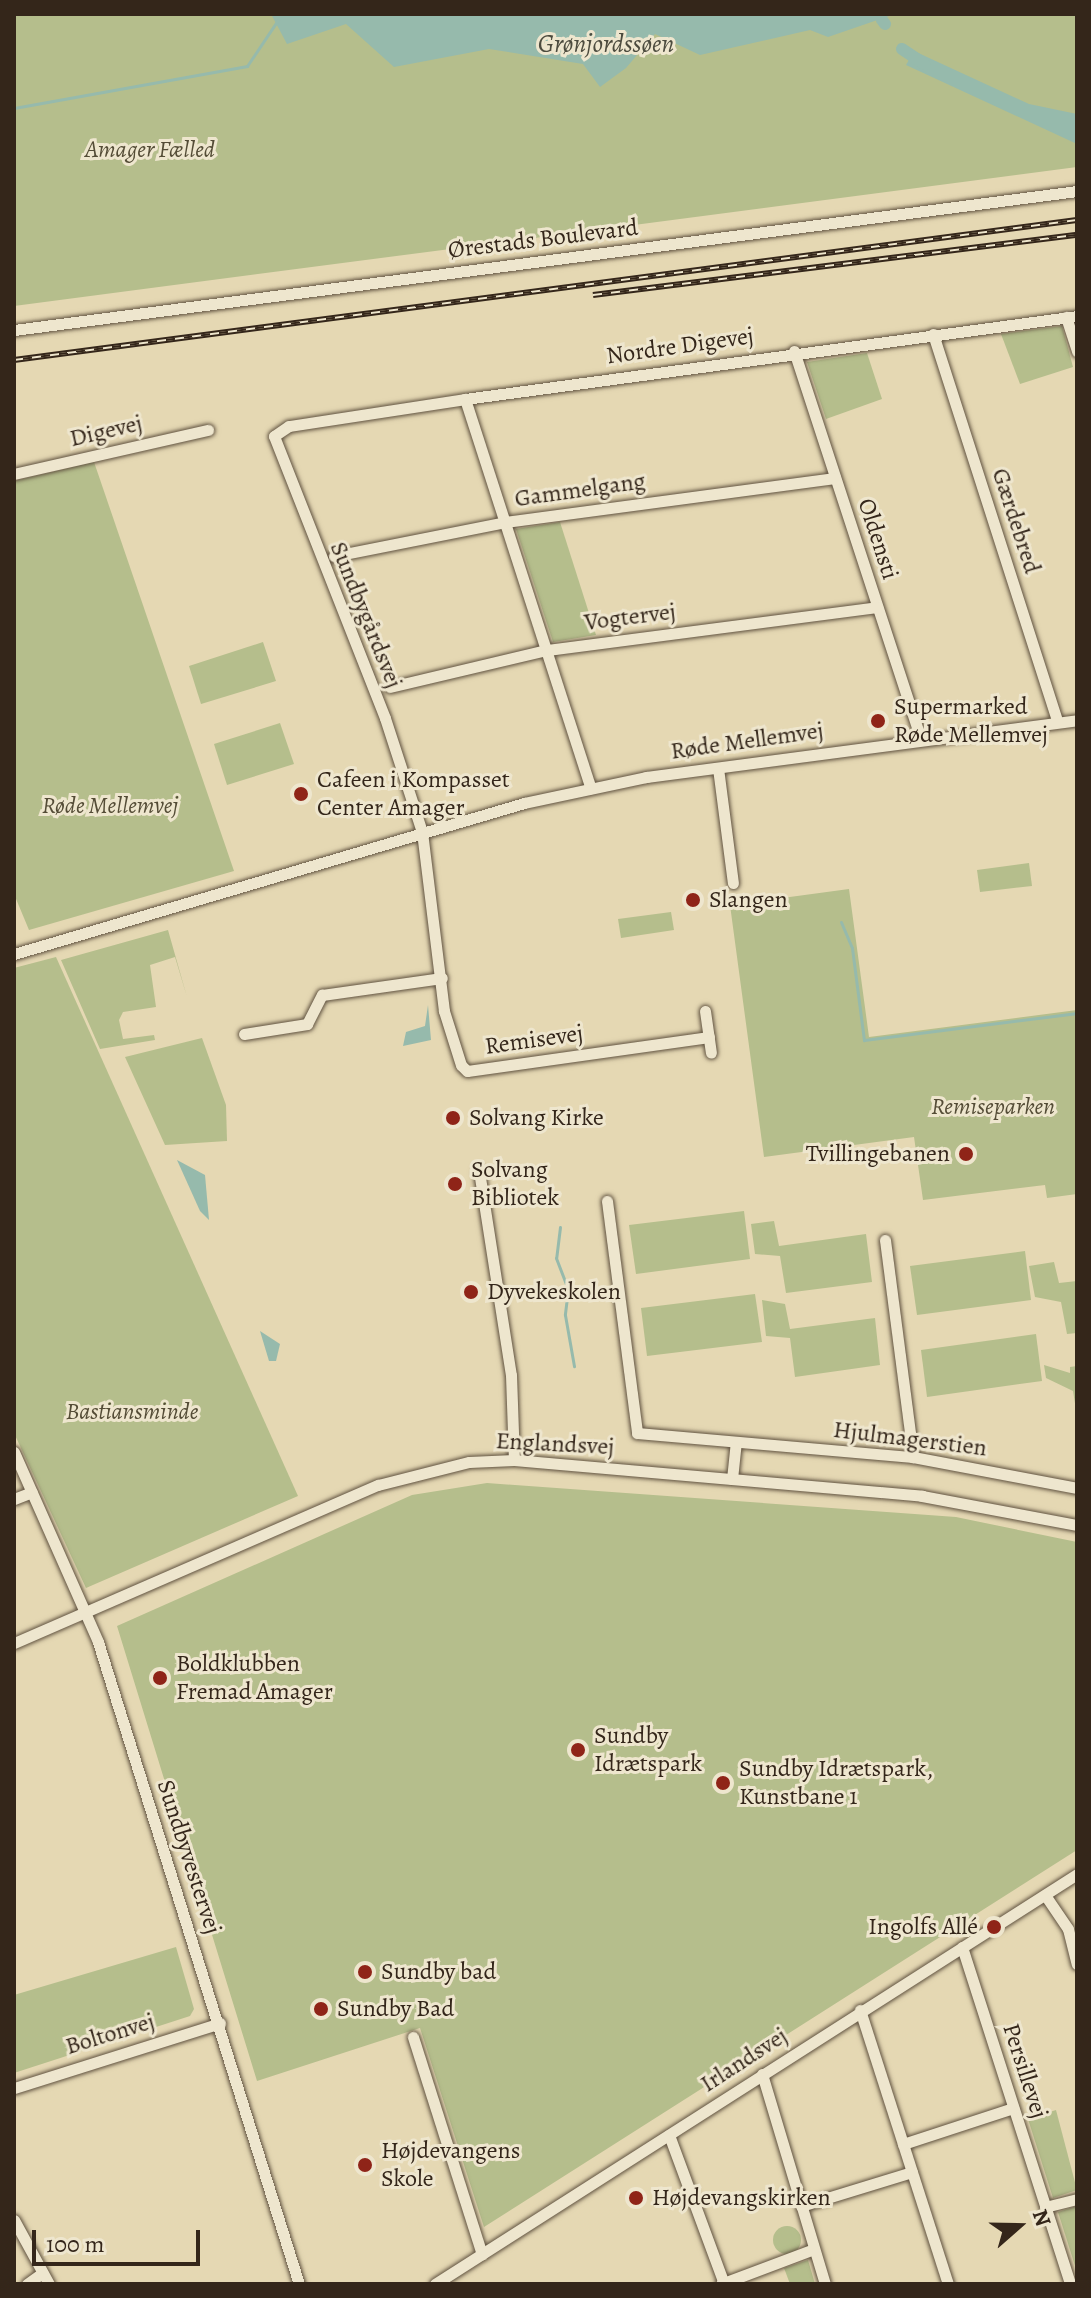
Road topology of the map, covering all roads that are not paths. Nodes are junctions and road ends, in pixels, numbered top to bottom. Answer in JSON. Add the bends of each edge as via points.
{"nodes":[{"id":1,"x":1077,"y":191,"type":"edge"},
{"id":2,"x":1072,"y":316,"type":"edge"},
{"id":3,"x":14,"y":330,"type":"edge"},
{"id":4,"x":933,"y":334,"type":"junction"},
{"id":5,"x":794,"y":351,"type":"junction"},
{"id":6,"x":1077,"y":351,"type":"edge"},
{"id":7,"x":465,"y":399,"type":"junction"},
{"id":8,"x":289,"y":426,"type":"joint"},
{"id":9,"x":208,"y":430,"type":"dead end"},
{"id":10,"x":14,"y":474,"type":"edge"},
{"id":11,"x":835,"y":478,"type":"junction"},
{"id":12,"x":505,"y":522,"type":"junction"},
{"id":13,"x":334,"y":556,"type":"dead end"},
{"id":14,"x":877,"y":607,"type":"junction"},
{"id":15,"x":547,"y":650,"type":"junction"},
{"id":16,"x":390,"y":687,"type":"dead end"},
{"id":17,"x":1057,"y":721,"type":"junction"},
{"id":18,"x":1076,"y":723,"type":"edge"},
{"id":19,"x":921,"y":740,"type":"junction"},
{"id":20,"x":718,"y":768,"type":"junction"},
{"id":21,"x":591,"y":788,"type":"junction"},
{"id":22,"x":422,"y":832,"type":"junction"},
{"id":23,"x":733,"y":883,"type":"dead end"},
{"id":24,"x":14,"y":954,"type":"edge"},
{"id":25,"x":442,"y":978,"type":"junction"},
{"id":26,"x":705,"y":1011,"type":"dead end"},
{"id":27,"x":244,"y":1034,"type":"dead end"},
{"id":28,"x":709,"y":1037,"type":"junction"},
{"id":29,"x":711,"y":1053,"type":"dead end"},
{"id":30,"x":479,"y":1171,"type":"dead end"},
{"id":31,"x":607,"y":1201,"type":"dead end"},
{"id":32,"x":885,"y":1240,"type":"dead end"},
{"id":33,"x":736,"y":1443,"type":"junction"},
{"id":34,"x":14,"y":1452,"type":"edge"},
{"id":35,"x":913,"y":1457,"type":"junction"},
{"id":36,"x":514,"y":1460,"type":"junction"},
{"id":37,"x":732,"y":1479,"type":"junction"},
{"id":38,"x":1077,"y":1488,"type":"edge"},
{"id":39,"x":32,"y":1492,"type":"junction"},
{"id":40,"x":14,"y":1499,"type":"edge"},
{"id":41,"x":1077,"y":1525,"type":"edge"},
{"id":42,"x":86,"y":1611,"type":"junction"},
{"id":43,"x":14,"y":1643,"type":"edge"},
{"id":44,"x":1077,"y":1874,"type":"edge"},
{"id":45,"x":1045,"y":1895,"type":"junction"},
{"id":46,"x":1072,"y":1932,"type":"edge"},
{"id":47,"x":962,"y":1947,"type":"junction"},
{"id":48,"x":1077,"y":1964,"type":"edge"},
{"id":49,"x":860,"y":2010,"type":"junction"},
{"id":50,"x":220,"y":2023,"type":"junction"},
{"id":51,"x":413,"y":2037,"type":"dead end"},
{"id":52,"x":762,"y":2074,"type":"junction"},
{"id":53,"x":14,"y":2088,"type":"edge"},
{"id":54,"x":1013,"y":2108,"type":"junction"},
{"id":55,"x":669,"y":2135,"type":"junction"},
{"id":56,"x":903,"y":2144,"type":"junction"},
{"id":57,"x":912,"y":2172,"type":"junction"},
{"id":58,"x":1077,"y":2199,"type":"edge"},
{"id":59,"x":801,"y":2206,"type":"junction"},
{"id":60,"x":1045,"y":2207,"type":"junction"},
{"id":61,"x":15,"y":2226,"type":"edge"},
{"id":62,"x":814,"y":2249,"type":"junction"},
{"id":63,"x":482,"y":2254,"type":"junction"},
{"id":64,"x":42,"y":2273,"type":"junction"},
{"id":65,"x":27,"y":2284,"type":"edge"},
{"id":66,"x":49,"y":2284,"type":"edge"},
{"id":67,"x":299,"y":2284,"type":"edge"},
{"id":68,"x":435,"y":2284,"type":"edge"},
{"id":69,"x":723,"y":2284,"type":"edge"},
{"id":70,"x":825,"y":2284,"type":"edge"},
{"id":71,"x":948,"y":2284,"type":"edge"},
{"id":72,"x":1070,"y":2284,"type":"edge"}],
"edges":[{"from":1,"to":3,"type":"street","name":"Ørestads Boulevard"},
{"from":2,"to":4,"type":"street","name":"Nordre Digevej"},
{"from":2,"to":6,"type":"street"},
{"from":4,"to":5,"type":"street","name":"Nordre Digevej"},
{"from":4,"to":17,"type":"street","name":"Gærdebred"},
{"from":5,"to":7,"type":"street","name":"Nordre Digevej"},
{"from":5,"to":11,"type":"street","name":"Oldensti"},
{"from":7,"to":8,"type":"street","name":"Nordre Digevej"},
{"from":7,"to":12,"type":"street"},
{"from":8,"to":22,"type":"street","name":"Sundbygårdsvej","via":[[277,431],[272,443],[385,718]]},
{"from":9,"to":10,"type":"street","name":"Digevej"},
{"from":11,"to":12,"type":"street","name":"Gammelgang"},
{"from":11,"to":14,"type":"street","name":"Oldensti"},
{"from":12,"to":13,"type":"street","name":"Gammelgang"},
{"from":12,"to":15,"type":"street"},
{"from":14,"to":15,"type":"street","name":"Vogtervej"},
{"from":14,"to":19,"type":"street","name":"Oldensti"},
{"from":15,"to":16,"type":"street","name":"Vogtervej"},
{"from":15,"to":21,"type":"street"},
{"from":17,"to":18,"type":"street","name":"Røde Mellemvej"},
{"from":17,"to":19,"type":"street","name":"Røde Mellemvej"},
{"from":19,"to":20,"type":"street","name":"Røde Mellemvej"},
{"from":20,"to":21,"type":"street","name":"Røde Mellemvej"},
{"from":20,"to":23,"type":"street"},
{"from":21,"to":22,"type":"street","name":"Røde Mellemvej"},
{"from":22,"to":24,"type":"street","name":"Røde Mellemvej"},
{"from":22,"to":25,"type":"street","name":"Remisevej"},
{"from":25,"to":27,"type":"street","via":[[322,995],[302,1026]]},
{"from":25,"to":28,"type":"street","name":"Remisevej","via":[[449,1039],[467,1071]]},
{"from":26,"to":28,"type":"street"},
{"from":28,"to":29,"type":"street"},
{"from":30,"to":36,"type":"street","via":[[511,1375]]},
{"from":31,"to":33,"type":"street","name":"Hjulmagerstien","via":[[637,1433]]},
{"from":32,"to":35,"type":"street"},
{"from":33,"to":35,"type":"street","name":"Hjulmagerstien"},
{"from":33,"to":37,"type":"street"},
{"from":34,"to":39,"type":"street","name":"Sundbyvestervej"},
{"from":35,"to":38,"type":"street","name":"Hjulmagerstien"},
{"from":36,"to":37,"type":"street","name":"Englandsvej"},
{"from":36,"to":42,"type":"street","name":"Englandsvej","via":[[435,1468],[378,1485]]},
{"from":37,"to":41,"type":"street","name":"Englandsvej","via":[[922,1496]]},
{"from":39,"to":40,"type":"street"},
{"from":39,"to":42,"type":"street","name":"Sundbyvestervej"},
{"from":42,"to":43,"type":"street","name":"Englandsvej"},
{"from":42,"to":50,"type":"street","name":"Sundbyvestervej"},
{"from":44,"to":45,"type":"street","name":"Irlandsvej"},
{"from":45,"to":46,"type":"street"},
{"from":45,"to":47,"type":"street","name":"Irlandsvej"},
{"from":46,"to":48,"type":"street"},
{"from":47,"to":49,"type":"street","name":"Irlandsvej"},
{"from":47,"to":54,"type":"street","name":"Persillevej"},
{"from":49,"to":52,"type":"street","name":"Irlandsvej"},
{"from":49,"to":56,"type":"street"},
{"from":50,"to":53,"type":"street","name":"Boltonvej"},
{"from":50,"to":67,"type":"street","name":"Sundbyvestervej"},
{"from":51,"to":63,"type":"street"},
{"from":52,"to":55,"type":"street","name":"Irlandsvej"},
{"from":52,"to":59,"type":"street"},
{"from":54,"to":56,"type":"street"},
{"from":54,"to":60,"type":"street","name":"Persillevej"},
{"from":55,"to":63,"type":"street","name":"Irlandsvej"},
{"from":55,"to":69,"type":"street"},
{"from":56,"to":57,"type":"street"},
{"from":57,"to":59,"type":"street"},
{"from":57,"to":71,"type":"street"},
{"from":58,"to":60,"type":"street"},
{"from":59,"to":62,"type":"street"},
{"from":60,"to":72,"type":"street","name":"Persillevej"},
{"from":61,"to":64,"type":"street"},
{"from":62,"to":69,"type":"street"},
{"from":62,"to":70,"type":"street"},
{"from":63,"to":68,"type":"street","name":"Irlandsvej"},
{"from":64,"to":65,"type":"street"},
{"from":64,"to":66,"type":"street"}]}
